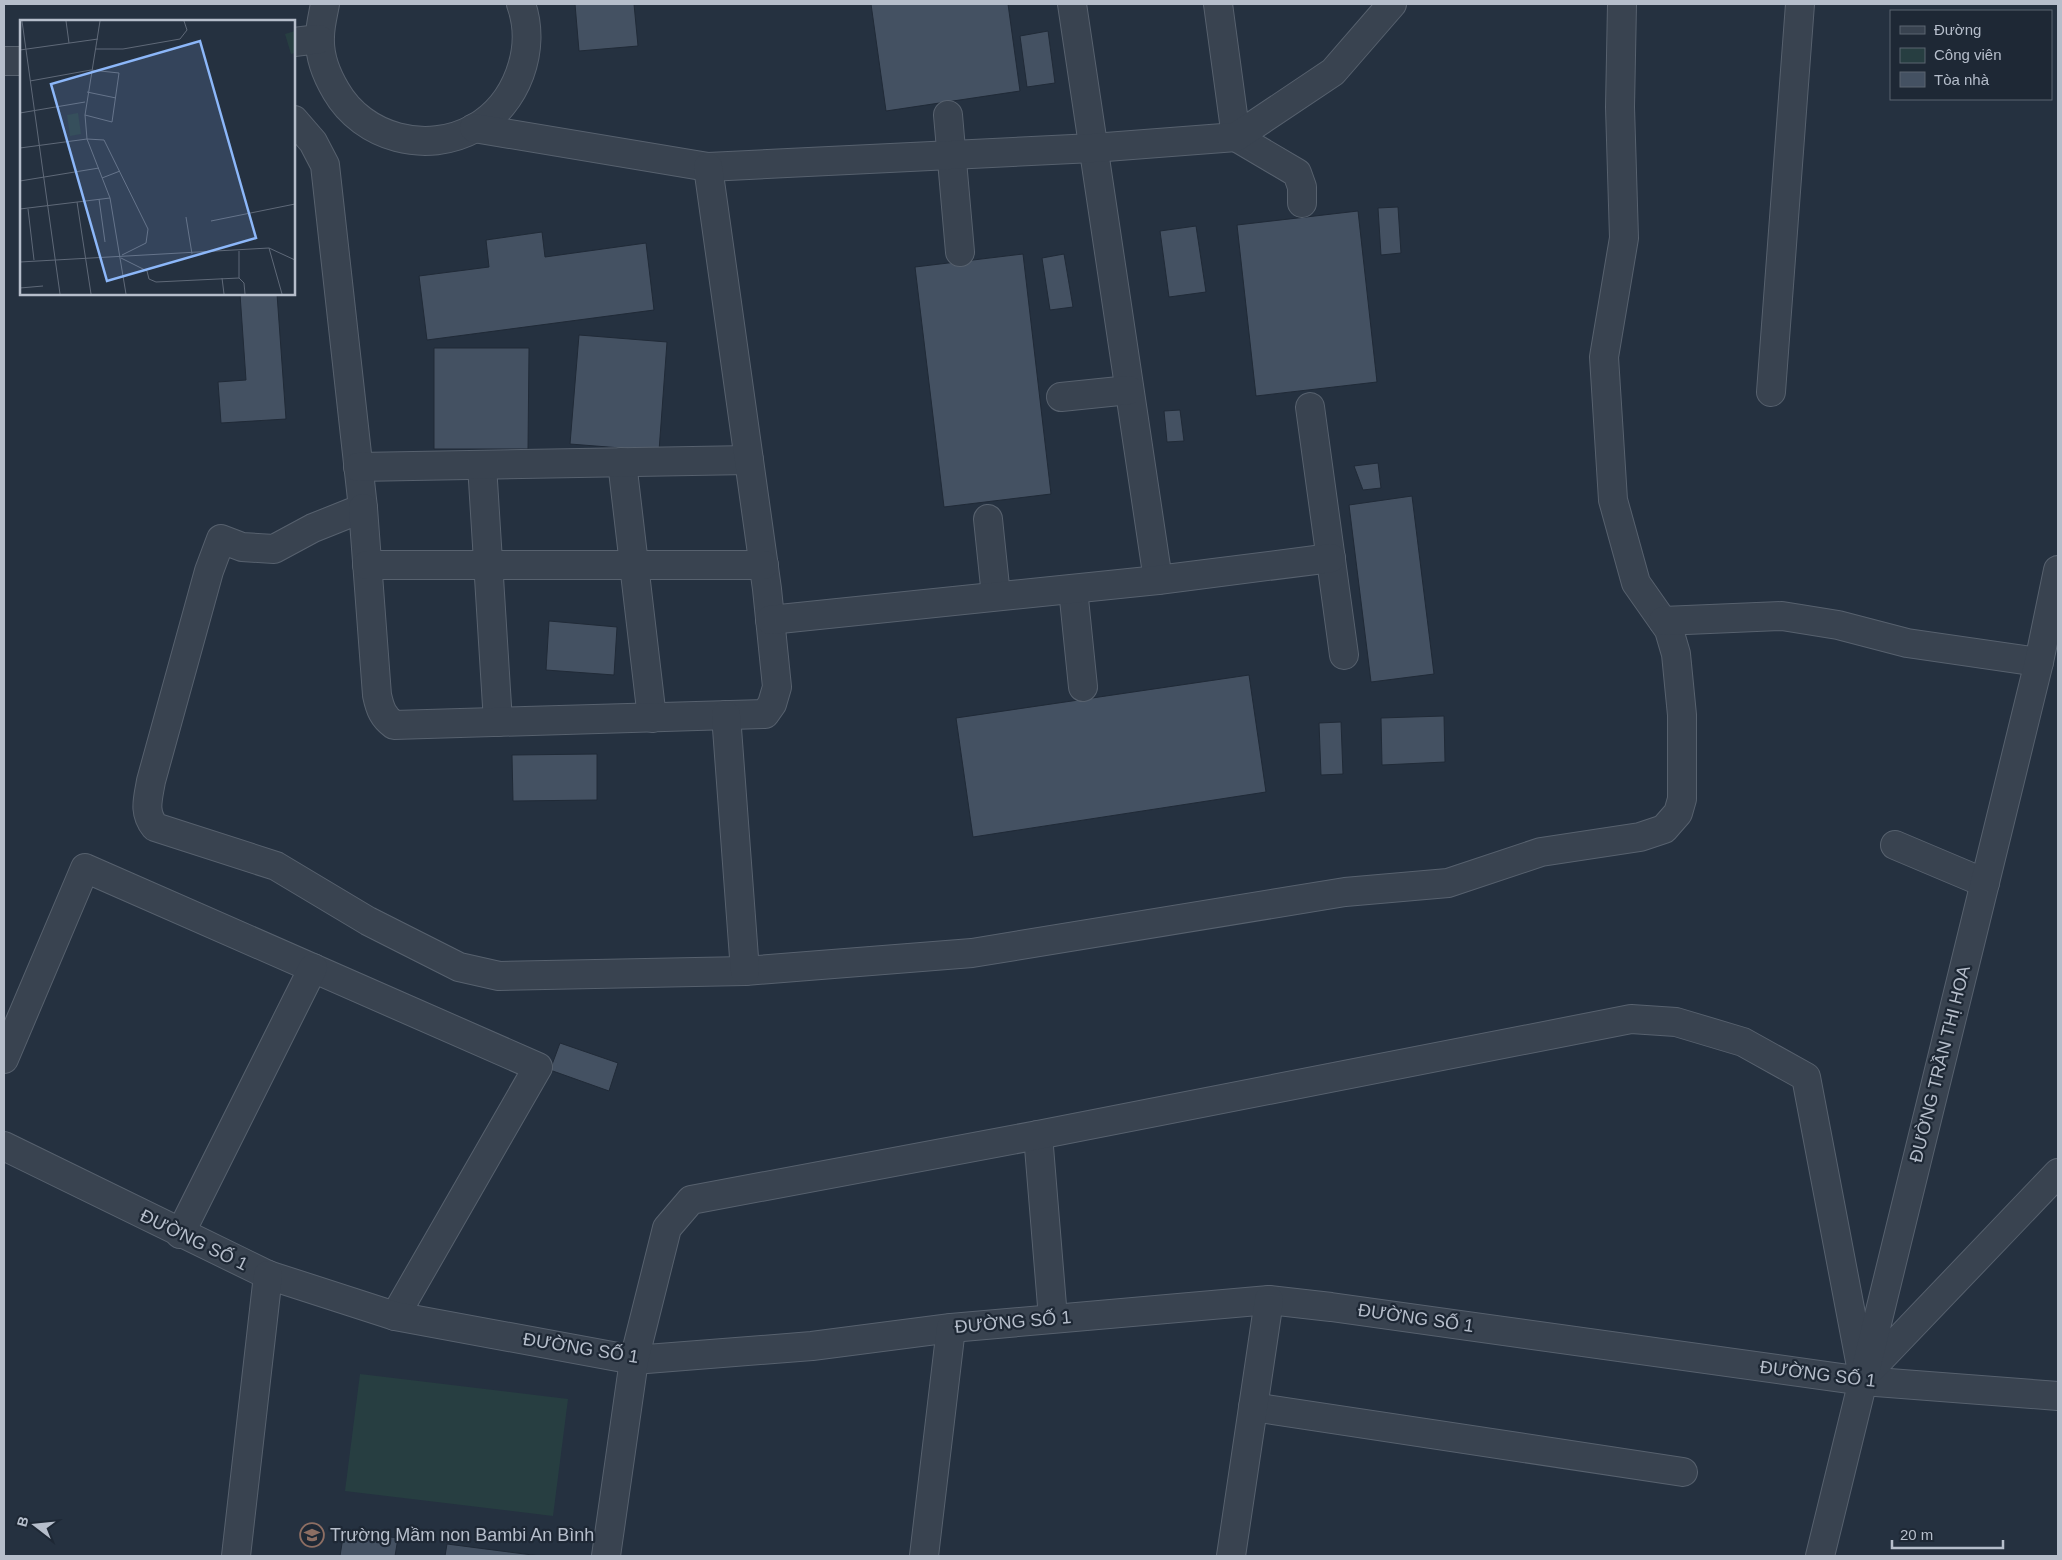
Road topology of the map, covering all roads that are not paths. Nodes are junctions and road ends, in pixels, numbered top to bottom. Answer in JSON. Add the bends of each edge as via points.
{"nodes":[{"id":1,"x":325,"y":4,"type":"edge"},
{"id":2,"x":521,"y":4,"type":"edge"},
{"id":3,"x":1072,"y":4,"type":"edge"},
{"id":4,"x":1218,"y":4,"type":"edge"},
{"id":5,"x":1392,"y":4,"type":"edge"},
{"id":6,"x":1622,"y":4,"type":"edge"},
{"id":7,"x":1800,"y":4,"type":"edge"},
{"id":8,"x":306,"y":40,"type":"edge"},
{"id":9,"x":4,"y":61,"type":"edge"},
{"id":10,"x":20,"y":61,"type":"edge"},
{"id":11,"x":948,"y":115,"type":"dead end"},
{"id":12,"x":295,"y":121,"type":"edge"},
{"id":13,"x":474,"y":128,"type":"junction"},
{"id":14,"x":1236,"y":137,"type":"junction"},
{"id":15,"x":1093,"y":148,"type":"junction"},
{"id":16,"x":951,"y":155,"type":"junction"},
{"id":17,"x":708,"y":167,"type":"junction"},
{"id":18,"x":1302,"y":203,"type":"dead end"},
{"id":19,"x":960,"y":252,"type":"dead end"},
{"id":20,"x":1130,"y":390,"type":"junction"},
{"id":21,"x":1771,"y":392,"type":"dead end"},
{"id":22,"x":1061,"y":397,"type":"dead end"},
{"id":23,"x":1310,"y":407,"type":"dead end"},
{"id":24,"x":749,"y":460,"type":"junction"},
{"id":25,"x":622,"y":462,"type":"junction"},
{"id":26,"x":482,"y":465,"type":"junction"},
{"id":27,"x":358,"y":467,"type":"junction"},
{"id":28,"x":363,"y":508,"type":"junction"},
{"id":29,"x":988,"y":520,"type":"dead end"},
{"id":30,"x":1331,"y":558,"type":"junction"},
{"id":31,"x":367,"y":565,"type":"junction"},
{"id":32,"x":488,"y":565,"type":"junction"},
{"id":33,"x":634,"y":565,"type":"junction"},
{"id":34,"x":764,"y":565,"type":"junction"},
{"id":35,"x":2058,"y":570,"type":"edge"},
{"id":36,"x":1158,"y":580,"type":"junction"},
{"id":37,"x":1073,"y":588,"type":"junction"},
{"id":38,"x":996,"y":596,"type":"junction"},
{"id":39,"x":770,"y":620,"type":"junction"},
{"id":40,"x":1663,"y":621,"type":"junction"},
{"id":41,"x":1344,"y":655,"type":"dead end"},
{"id":42,"x":2039,"y":662,"type":"junction"},
{"id":43,"x":1083,"y":687,"type":"dead end"},
{"id":44,"x":726,"y":715,"type":"junction"},
{"id":45,"x":652,"y":718,"type":"junction"},
{"id":46,"x":498,"y":722,"type":"junction"},
{"id":47,"x":1894,"y":846,"type":"dead end"},
{"id":48,"x":1985,"y":883,"type":"junction"},
{"id":49,"x":313,"y":968,"type":"junction"},
{"id":50,"x":744,"y":971,"type":"junction"},
{"id":51,"x":4,"y":1059,"type":"edge"},
{"id":52,"x":1038,"y":1135,"type":"junction"},
{"id":53,"x":4,"y":1146,"type":"edge"},
{"id":54,"x":2058,"y":1173,"type":"edge"},
{"id":55,"x":180,"y":1234,"type":"junction"},
{"id":56,"x":268,"y":1275,"type":"junction"},
{"id":57,"x":1269,"y":1300,"type":"junction"},
{"id":58,"x":395,"y":1316,"type":"junction"},
{"id":59,"x":1053,"y":1318,"type":"junction"},
{"id":60,"x":951,"y":1328,"type":"junction"},
{"id":61,"x":634,"y":1360,"type":"junction"},
{"id":62,"x":1863,"y":1379,"type":"junction"},
{"id":63,"x":2058,"y":1396,"type":"edge"},
{"id":64,"x":1253,"y":1407,"type":"junction"},
{"id":65,"x":1683,"y":1472,"type":"dead end"},
{"id":66,"x":236,"y":1556,"type":"edge"},
{"id":67,"x":606,"y":1556,"type":"edge"},
{"id":68,"x":924,"y":1556,"type":"edge"},
{"id":69,"x":1231,"y":1556,"type":"edge"},
{"id":70,"x":1820,"y":1556,"type":"edge"}],
"edges":[{"from":1,"to":8,"type":"street"},
{"from":2,"to":13,"type":"street","via":[[526,18],[527,50],[518,81],[500,108]]},
{"from":3,"to":15,"type":"street"},
{"from":4,"to":14,"type":"street"},
{"from":5,"to":14,"type":"street","via":[[1333,72]]},
{"from":6,"to":40,"type":"street","via":[[1620,107],[1624,238],[1604,357],[1613,500],[1636,583]]},
{"from":7,"to":21,"type":"street"},
{"from":8,"to":13,"type":"street","via":[[344,105],[372,128],[405,140],[441,140]]},
{"from":9,"to":10,"type":"street"},
{"from":11,"to":16,"type":"street"},
{"from":12,"to":27,"type":"street","via":[[313,142],[325,165]]},
{"from":13,"to":17,"type":"street"},
{"from":14,"to":15,"type":"street"},
{"from":14,"to":18,"type":"street","via":[[1297,173]]},
{"from":15,"to":16,"type":"street"},
{"from":15,"to":20,"type":"street"},
{"from":16,"to":17,"type":"street"},
{"from":16,"to":19,"type":"street"},
{"from":17,"to":24,"type":"street"},
{"from":20,"to":22,"type":"street"},
{"from":20,"to":36,"type":"street"},
{"from":23,"to":30,"type":"street"},
{"from":24,"to":25,"type":"street"},
{"from":24,"to":34,"type":"street"},
{"from":25,"to":26,"type":"street"},
{"from":25,"to":33,"type":"street"},
{"from":26,"to":27,"type":"street"},
{"from":26,"to":32,"type":"street"},
{"from":27,"to":28,"type":"street"},
{"from":28,"to":31,"type":"street"},
{"from":28,"to":50,"type":"street","via":[[313,528],[274,549],[242,547],[221,539],[151,781],[148,818],[155,827],[276,866],[368,921],[459,967],[499,976]]},
{"from":29,"to":38,"type":"street"},
{"from":30,"to":36,"type":"street"},
{"from":30,"to":41,"type":"street"},
{"from":31,"to":32,"type":"street"},
{"from":31,"to":46,"type":"street","via":[[377,695],[385,719],[394,725]]},
{"from":32,"to":33,"type":"street"},
{"from":32,"to":46,"type":"street"},
{"from":33,"to":34,"type":"street"},
{"from":33,"to":45,"type":"street"},
{"from":34,"to":39,"type":"street"},
{"from":35,"to":42,"type":"street","name":"ĐƯỜNG TRẦN THỊ HOA"},
{"from":36,"to":37,"type":"street"},
{"from":37,"to":38,"type":"street"},
{"from":37,"to":43,"type":"street"},
{"from":38,"to":39,"type":"street"},
{"from":39,"to":44,"type":"street","via":[[777,687],[772,704],[765,714]]},
{"from":40,"to":42,"type":"street","via":[[1782,616],[1838,625],[1907,643]]},
{"from":40,"to":50,"type":"street","via":[[1676,654],[1682,715],[1682,799],[1678,814],[1664,829],[1640,837],[1541,852],[1448,883],[1345,892],[972,953]]},
{"from":42,"to":48,"type":"street","name":"ĐƯỜNG TRẦN THỊ HOA"},
{"from":44,"to":45,"type":"street"},
{"from":44,"to":50,"type":"street"},
{"from":45,"to":46,"type":"street"},
{"from":47,"to":48,"type":"street"},
{"from":48,"to":62,"type":"street","name":"ĐƯỜNG TRẦN THỊ HOA"},
{"from":49,"to":51,"type":"street","via":[[86,868]]},
{"from":49,"to":55,"type":"street"},
{"from":49,"to":58,"type":"street","via":[[538,1067]]},
{"from":52,"to":59,"type":"street"},
{"from":52,"to":61,"type":"street","via":[[691,1200],[667,1228]]},
{"from":52,"to":62,"type":"street","via":[[1631,1019],[1676,1022],[1743,1042],[1806,1077]]},
{"from":53,"to":55,"type":"street","name":"ĐƯỜNG SỐ 1"},
{"from":54,"to":62,"type":"street"},
{"from":55,"to":56,"type":"street","name":"ĐƯỜNG SỐ 1"},
{"from":56,"to":58,"type":"street","name":"ĐƯỜNG SỐ 1"},
{"from":56,"to":66,"type":"street"},
{"from":57,"to":59,"type":"street","name":"ĐƯỜNG SỐ 1"},
{"from":57,"to":62,"type":"street","name":"ĐƯỜNG SỐ 1"},
{"from":57,"to":64,"type":"street"},
{"from":58,"to":61,"type":"street","name":"ĐƯỜNG SỐ 1"},
{"from":59,"to":60,"type":"street","name":"ĐƯỜNG SỐ 1"},
{"from":60,"to":61,"type":"street","name":"ĐƯỜNG SỐ 1","via":[[812,1346]]},
{"from":60,"to":68,"type":"street"},
{"from":61,"to":67,"type":"street"},
{"from":62,"to":63,"type":"street","name":"ĐƯỜNG SỐ 1"},
{"from":62,"to":70,"type":"street","name":"ĐƯỜNG TRẦN THỊ HOA"},
{"from":64,"to":65,"type":"street"},
{"from":64,"to":69,"type":"street"}]}
